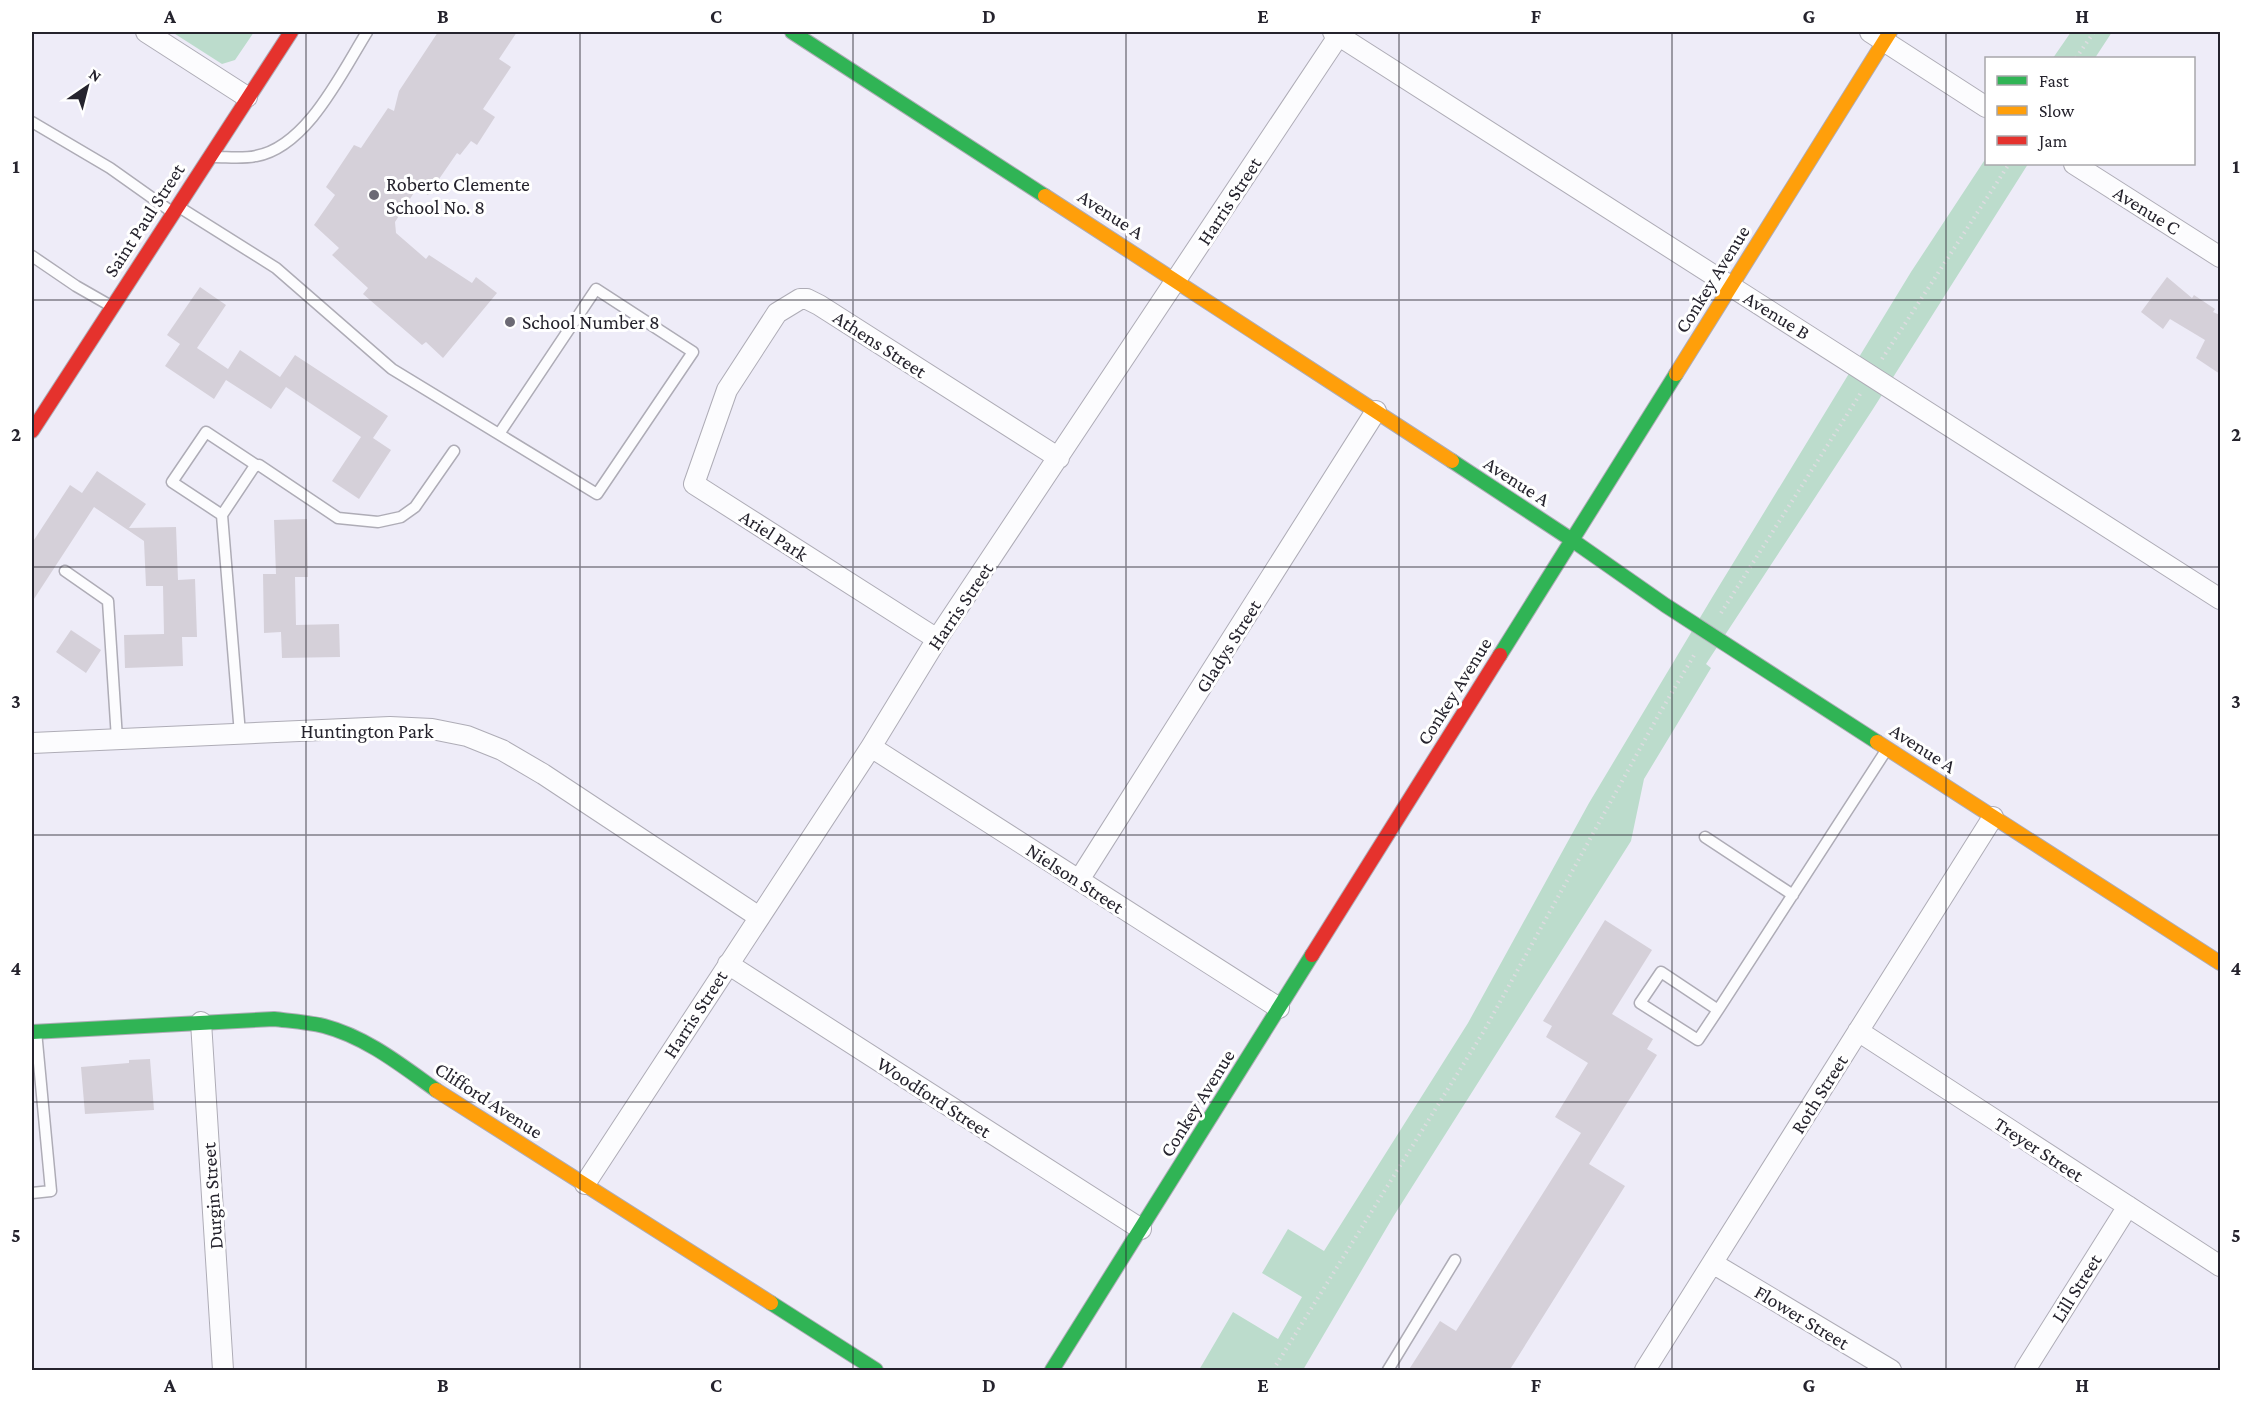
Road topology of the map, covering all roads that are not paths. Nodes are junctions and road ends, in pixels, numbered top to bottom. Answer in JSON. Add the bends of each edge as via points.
{"nodes":[{"id":1,"x":146,"y":32,"type":"edge"},
{"id":2,"x":291,"y":32,"type":"edge"},
{"id":3,"x":367,"y":32,"type":"edge"},
{"id":4,"x":792,"y":32,"type":"edge"},
{"id":5,"x":1338,"y":33,"type":"edge"},
{"id":6,"x":1882,"y":34,"type":"edge"},
{"id":7,"x":247,"y":97,"type":"junction"},
{"id":8,"x":1985,"y":106,"type":"edge"},
{"id":9,"x":32,"y":122,"type":"edge"},
{"id":10,"x":208,"y":157,"type":"junction"},
{"id":11,"x":2076,"y":165,"type":"edge"},
{"id":12,"x":175,"y":209,"type":"junction"},
{"id":13,"x":32,"y":256,"type":"edge"},
{"id":14,"x":2220,"y":257,"type":"edge"},
{"id":15,"x":1176,"y":280,"type":"junction"},
{"id":16,"x":1731,"y":286,"type":"junction"},
{"id":17,"x":111,"y":307,"type":"junction"},
{"id":18,"x":727,"y":390,"type":"joint"},
{"id":19,"x":1376,"y":411,"type":"junction"},
{"id":20,"x":32,"y":431,"type":"edge"},
{"id":21,"x":499,"y":434,"type":"junction"},
{"id":22,"x":454,"y":451,"type":"dead end"},
{"id":23,"x":1059,"y":458,"type":"junction"},
{"id":24,"x":256,"y":465,"type":"junction"},
{"id":25,"x":222,"y":515,"type":"junction"},
{"id":26,"x":1572,"y":540,"type":"junction"},
{"id":27,"x":65,"y":571,"type":"dead end"},
{"id":28,"x":2220,"y":599,"type":"edge"},
{"id":29,"x":937,"y":639,"type":"junction"},
{"id":30,"x":240,"y":734,"type":"junction"},
{"id":31,"x":117,"y":739,"type":"junction"},
{"id":32,"x":32,"y":743,"type":"edge"},
{"id":33,"x":871,"y":747,"type":"junction"},
{"id":34,"x":1887,"y":748,"type":"junction"},
{"id":35,"x":1993,"y":817,"type":"junction"},
{"id":36,"x":1705,"y":837,"type":"dead end"},
{"id":37,"x":1079,"y":880,"type":"junction"},
{"id":38,"x":1793,"y":895,"type":"junction"},
{"id":39,"x":759,"y":917,"type":"junction"},
{"id":40,"x":2220,"y":963,"type":"edge"},
{"id":41,"x":728,"y":964,"type":"junction"},
{"id":42,"x":1279,"y":1008,"type":"junction"},
{"id":43,"x":1718,"y":1010,"type":"junction"},
{"id":44,"x":201,"y":1022,"type":"junction"},
{"id":45,"x":1858,"y":1031,"type":"junction"},
{"id":46,"x":34,"y":1032,"type":"edge"},
{"id":47,"x":36,"y":1067,"type":"edge"},
{"id":48,"x":37,"y":1098,"type":"edge"},
{"id":49,"x":585,"y":1184,"type":"junction"},
{"id":50,"x":32,"y":1193,"type":"edge"},
{"id":51,"x":2128,"y":1206,"type":"junction"},
{"id":52,"x":1141,"y":1229,"type":"junction"},
{"id":53,"x":1455,"y":1260,"type":"dead end"},
{"id":54,"x":1714,"y":1264,"type":"junction"},
{"id":55,"x":2220,"y":1266,"type":"edge"},
{"id":56,"x":223,"y":1371,"type":"edge"},
{"id":57,"x":876,"y":1371,"type":"edge"},
{"id":58,"x":1052,"y":1371,"type":"edge"},
{"id":59,"x":1388,"y":1371,"type":"edge"},
{"id":60,"x":1646,"y":1371,"type":"edge"},
{"id":61,"x":1891,"y":1371,"type":"edge"},
{"id":62,"x":2025,"y":1371,"type":"edge"}],
"edges":[{"from":1,"to":7,"type":"street"},
{"from":2,"to":7,"type":"street","name":"Saint Paul Street"},
{"from":3,"to":10,"type":"lane","via":[[310,121],[286,145],[256,156]]},
{"from":4,"to":15,"type":"street","name":"Avenue A"},
{"from":5,"to":15,"type":"street","name":"Harris Street"},
{"from":5,"to":16,"type":"street","name":"Avenue B"},
{"from":6,"to":8,"type":"street"},
{"from":6,"to":16,"type":"street","name":"Conkey Avenue"},
{"from":7,"to":10,"type":"street","name":"Saint Paul Street"},
{"from":9,"to":12,"type":"lane"},
{"from":10,"to":12,"type":"street","name":"Saint Paul Street"},
{"from":11,"to":14,"type":"street","name":"Avenue C"},
{"from":12,"to":17,"type":"street","name":"Saint Paul Street"},
{"from":12,"to":21,"type":"lane","via":[[276,268],[392,369]]},
{"from":13,"to":17,"type":"lane"},
{"from":15,"to":19,"type":"street","name":"Avenue A"},
{"from":15,"to":23,"type":"street","name":"Harris Street"},
{"from":16,"to":26,"type":"street","name":"Conkey Avenue"},
{"from":16,"to":28,"type":"street","name":"Avenue B"},
{"from":17,"to":20,"type":"street","name":"Saint Paul Street"},
{"from":18,"to":23,"type":"street","name":"Athens Street","via":[[777,313],[807,299]]},
{"from":18,"to":29,"type":"street","name":"Ariel Park","via":[[694,484]]},
{"from":19,"to":26,"type":"street","name":"Avenue A"},
{"from":19,"to":37,"type":"street","name":"Gladys Street"},
{"from":21,"to":21,"type":"lane","via":[[597,494],[693,352],[596,289]]},
{"from":22,"to":24,"type":"lane","via":[[415,507],[401,517],[378,522],[338,518]]},
{"from":23,"to":29,"type":"street","name":"Harris Street"},
{"from":24,"to":25,"type":"lane"},
{"from":24,"to":25,"type":"lane","via":[[206,432],[172,482]]},
{"from":25,"to":30,"type":"lane"},
{"from":26,"to":34,"type":"street","name":"Avenue A"},
{"from":26,"to":42,"type":"street","name":"Conkey Avenue"},
{"from":27,"to":31,"type":"lane","via":[[108,601]]},
{"from":29,"to":33,"type":"street","name":"Harris Street"},
{"from":30,"to":31,"type":"street","name":"Huntington Park"},
{"from":30,"to":39,"type":"street","name":"Huntington Park","via":[[390,727],[467,736],[502,750],[543,774]]},
{"from":31,"to":32,"type":"street","name":"Huntington Park"},
{"from":33,"to":37,"type":"street","name":"Nielson Street"},
{"from":33,"to":39,"type":"street","name":"Harris Street"},
{"from":34,"to":35,"type":"street","name":"Avenue A"},
{"from":34,"to":38,"type":"lane"},
{"from":35,"to":40,"type":"street","name":"Avenue A"},
{"from":35,"to":45,"type":"street","name":"Roth Street"},
{"from":36,"to":38,"type":"lane"},
{"from":37,"to":42,"type":"street","name":"Nielson Street"},
{"from":38,"to":43,"type":"lane"},
{"from":39,"to":41,"type":"street","name":"Harris Street"},
{"from":41,"to":49,"type":"street","name":"Harris Street"},
{"from":41,"to":52,"type":"street","name":"Woodford Street"},
{"from":42,"to":52,"type":"street","name":"Conkey Avenue"},
{"from":43,"to":43,"type":"lane","via":[[1661,972],[1640,1003],[1698,1041]]},
{"from":44,"to":46,"type":"street","name":"Clifford Avenue"},
{"from":44,"to":49,"type":"street","name":"Clifford Avenue","via":[[308,1022],[355,1038]]},
{"from":44,"to":56,"type":"street","name":"Durgin Street"},
{"from":45,"to":51,"type":"street","name":"Treyer Street"},
{"from":45,"to":54,"type":"street","name":"Roth Street"},
{"from":46,"to":47,"type":"lane"},
{"from":47,"to":48,"type":"lane"},
{"from":48,"to":50,"type":"lane","via":[[51,1191]]},
{"from":49,"to":57,"type":"street","name":"Clifford Avenue"},
{"from":51,"to":55,"type":"street","name":"Treyer Street"},
{"from":51,"to":62,"type":"street","name":"Lill Street"},
{"from":52,"to":58,"type":"street","name":"Conkey Avenue"},
{"from":53,"to":59,"type":"lane"},
{"from":54,"to":60,"type":"street","name":"Roth Street"},
{"from":54,"to":61,"type":"street","name":"Flower Street"}]}
